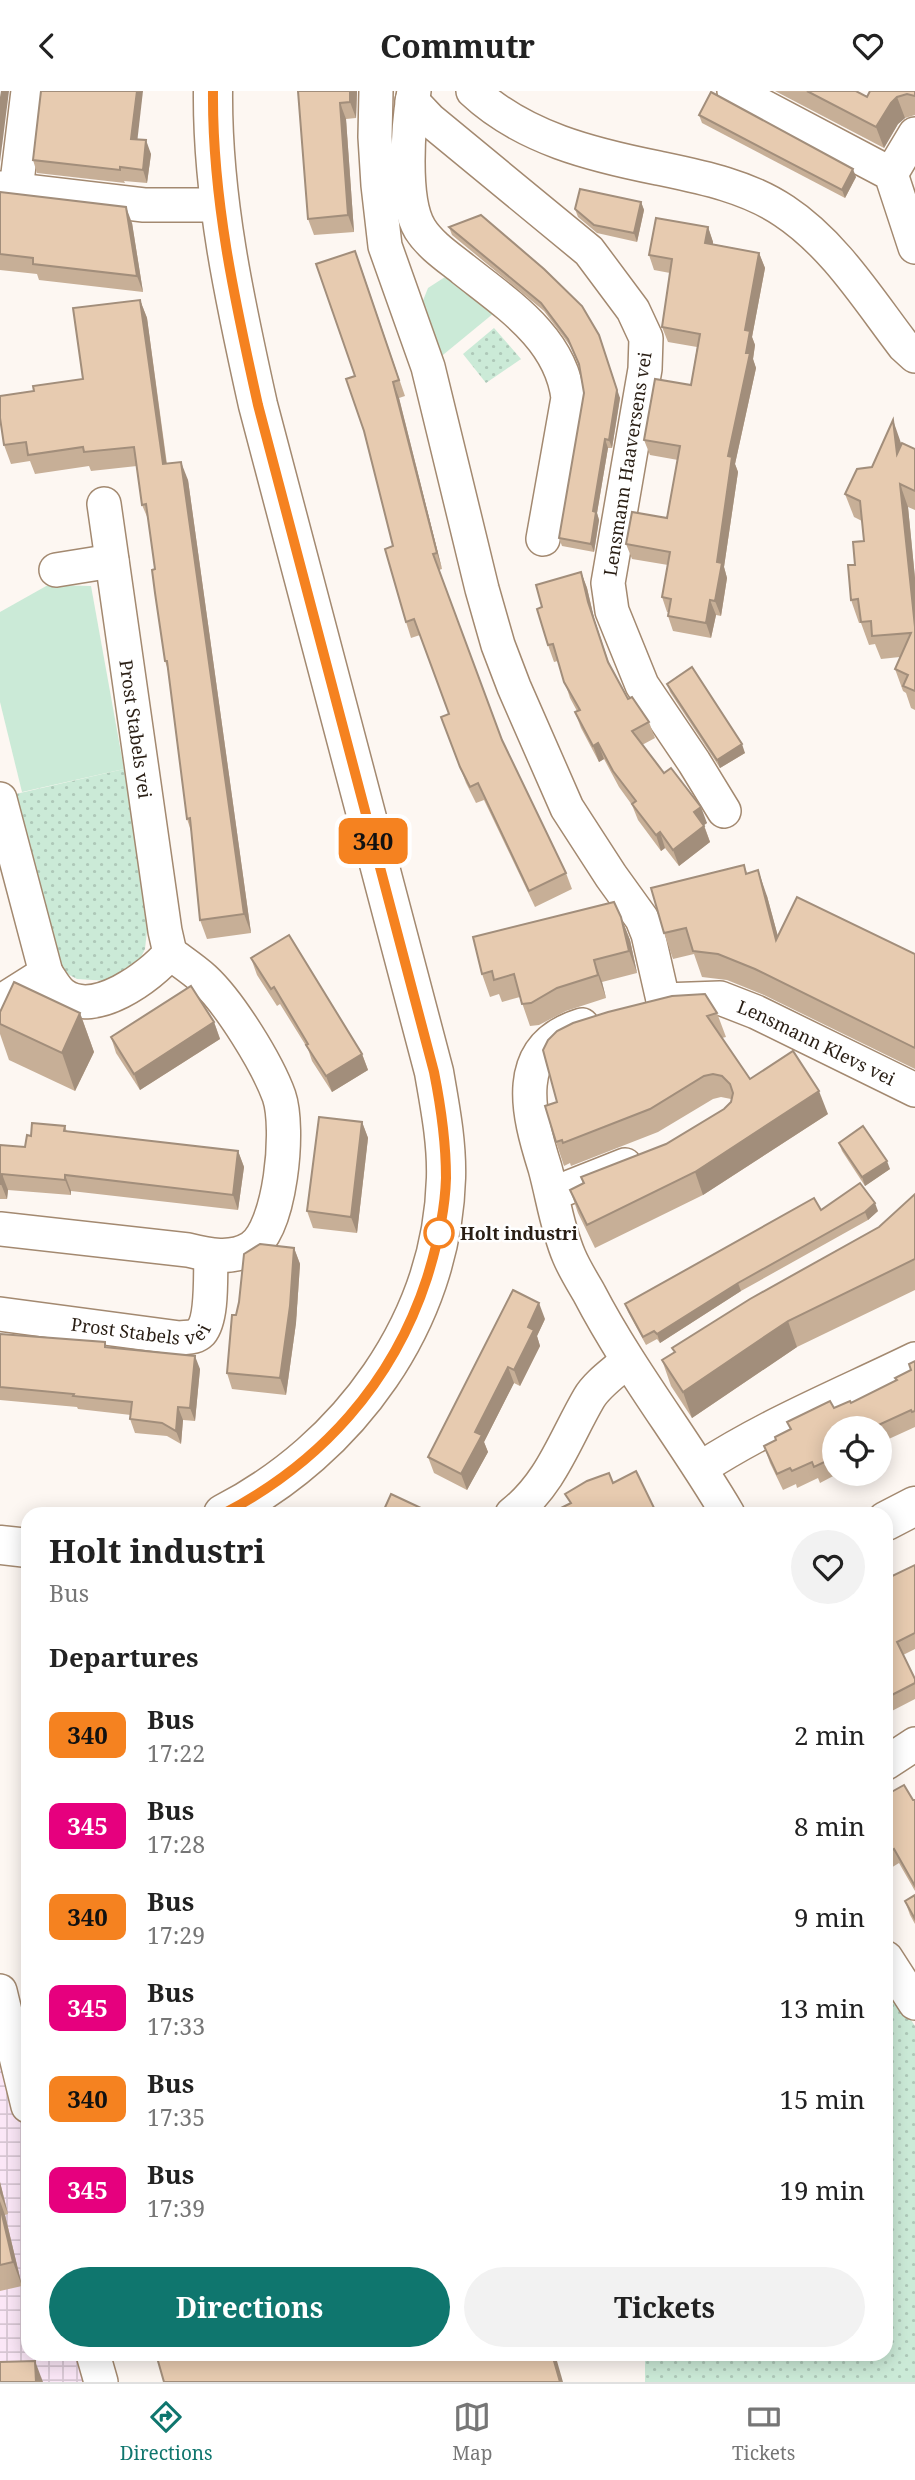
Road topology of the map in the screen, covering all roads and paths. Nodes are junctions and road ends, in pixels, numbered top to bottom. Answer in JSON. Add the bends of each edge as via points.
{"nodes":[{"id":1,"x":28,"y":91,"type":"edge"},
{"id":2,"x":213,"y":91,"type":"edge"},
{"id":3,"x":376,"y":91,"type":"edge"},
{"id":4,"x":473,"y":91,"type":"edge"},
{"id":5,"x":734,"y":91,"type":"edge"},
{"id":6,"x":413,"y":96,"type":"edge"},
{"id":7,"x":915,"y":134,"type":"edge"},
{"id":8,"x":891,"y":174,"type":"junction"},
{"id":9,"x":8,"y":189,"type":"edge"},
{"id":10,"x":220,"y":205,"type":"junction"},
{"id":11,"x":915,"y":247,"type":"edge"},
{"id":12,"x":446,"y":257,"type":"junction"},
{"id":13,"x":402,"y":292,"type":"junction"},
{"id":14,"x":915,"y":356,"type":"edge"},
{"id":15,"x":104,"y":504,"type":"dead end"},
{"id":16,"x":543,"y":539,"type":"dead end"},
{"id":17,"x":112,"y":561,"type":"junction"},
{"id":18,"x":56,"y":570,"type":"dead end"},
{"id":19,"x":0,"y":799,"type":"edge"},
{"id":20,"x":724,"y":811,"type":"dead end"},
{"id":21,"x":170,"y":953,"type":"junction"},
{"id":22,"x":46,"y":973,"type":"junction"},
{"id":23,"x":663,"y":1000,"type":"junction"},
{"id":24,"x":0,"y":1002,"type":"edge"},
{"id":25,"x":915,"y":1090,"type":"edge"},
{"id":26,"x":656,"y":1153,"type":"edge"},
{"id":27,"x":552,"y":1194,"type":"junction"},
{"id":28,"x":0,"y":1229,"type":"edge"},
{"id":29,"x":211,"y":1256,"type":"junction"},
{"id":30,"x":0,"y":1314,"type":"edge"},
{"id":31,"x":668,"y":1359,"type":"edge"},
{"id":32,"x":915,"y":1359,"type":"edge"},
{"id":33,"x":634,"y":1369,"type":"junction"},
{"id":34,"x":701,"y":1468,"type":"junction"},
{"id":35,"x":915,"y":1506,"type":"edge"},
{"id":36,"x":245,"y":1507,"type":"edge"},
{"id":37,"x":521,"y":1507,"type":"edge"},
{"id":38,"x":724,"y":1507,"type":"edge"},
{"id":39,"x":893,"y":1517,"type":"edge"},
{"id":40,"x":0,"y":1545,"type":"edge"},
{"id":41,"x":21,"y":1547,"type":"edge"},
{"id":42,"x":915,"y":1744,"type":"edge"},
{"id":43,"x":893,"y":1758,"type":"edge"},
{"id":44,"x":893,"y":1969,"type":"edge"},
{"id":45,"x":0,"y":1991,"type":"edge"},
{"id":46,"x":915,"y":2003,"type":"edge"},
{"id":47,"x":21,"y":2077,"type":"edge"},
{"id":48,"x":95,"y":2361,"type":"edge"},
{"id":49,"x":101,"y":2382,"type":"edge"}],
"edges":[{"from":1,"to":9,"type":"street"},
{"from":2,"to":10,"type":"street"},
{"from":3,"to":13,"type":"street","via":[[382,223]]},
{"from":4,"to":14,"type":"street","via":[[510,119],[548,138],[588,152],[706,178],[782,210],[815,234]]},
{"from":5,"to":8,"type":"street"},
{"from":6,"to":12,"type":"street","name":"Lensmann Haaversens vei","via":[[408,170],[411,202],[419,228]]},
{"from":6,"to":20,"type":"street","name":"Lensmann Haaversens vei","via":[[430,120],[589,251],[633,310],[646,338],[645,369],[608,583],[612,611],[642,685]]},
{"from":7,"to":8,"type":"street"},
{"from":8,"to":11,"type":"street"},
{"from":9,"to":10,"type":"street","via":[[144,205]]},
{"from":10,"to":36,"type":"street","via":[[229,272],[258,405],[434,1072],[446,1148],[439,1233],[401,1342],[363,1402],[339,1429]]},
{"from":12,"to":13,"type":"street"},
{"from":12,"to":16,"type":"street","name":"Lensmann Haaversens vei","via":[[545,340],[563,374],[568,398]]},
{"from":13,"to":23,"type":"street","via":[[428,367],[498,645],[567,808],[642,919]]},
{"from":15,"to":17,"type":"street","name":"Prost Stabels vei"},
{"from":17,"to":18,"type":"street"},
{"from":17,"to":21,"type":"street","name":"Prost Stabels vei"},
{"from":19,"to":22,"type":"street"},
{"from":21,"to":22,"type":"street","via":[[159,967],[121,993],[99,1001],[79,1002],[62,995]]},
{"from":21,"to":29,"type":"street","via":[[206,981],[232,1013],[264,1064],[285,1120],[275,1207],[264,1229],[254,1247]]},
{"from":22,"to":24,"type":"street"},
{"from":23,"to":25,"type":"street","name":"Lensmann Klevs vei","via":[[720,998]]},
{"from":23,"to":27,"type":"street","name":"Lensmann Klevs vei","via":[[574,1028],[540,1052],[529,1095]]},
{"from":26,"to":27,"type":"street"},
{"from":27,"to":33,"type":"street","name":"Lensmann Klevs vei","via":[[569,1256]]},
{"from":28,"to":29,"type":"street"},
{"from":29,"to":30,"type":"street","name":"Prost Stabels vei","via":[[209,1308],[203,1330],[195,1336],[180,1338]]},
{"from":31,"to":33,"type":"street"},
{"from":32,"to":34,"type":"street","via":[[787,1419]]},
{"from":33,"to":34,"type":"street","name":"Lensmann Klevs vei"},
{"from":33,"to":37,"type":"street","via":[[590,1396],[564,1450]]},
{"from":34,"to":38,"type":"street","name":"Lensmann Klevs vei"},
{"from":35,"to":39,"type":"street"},
{"from":40,"to":41,"type":"street"},
{"from":42,"to":43,"type":"street"},
{"from":44,"to":46,"type":"street"},
{"from":45,"to":47,"type":"street"},
{"from":48,"to":49,"type":"street"}]}
